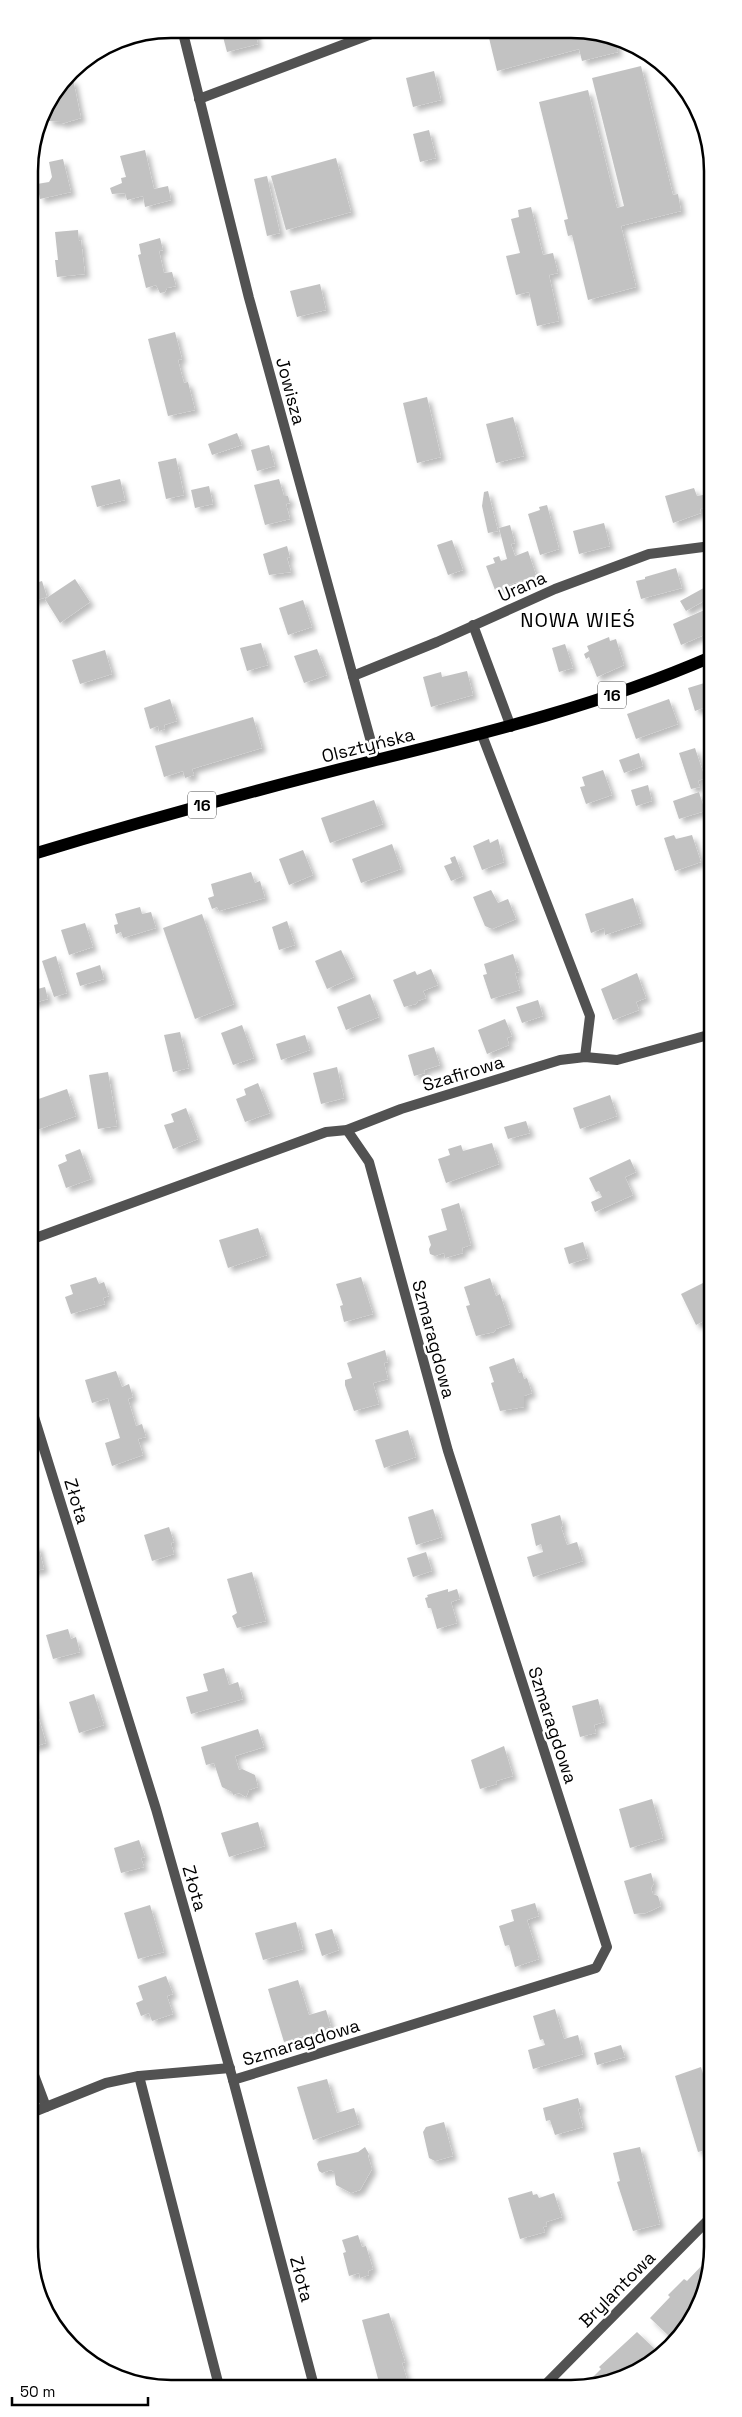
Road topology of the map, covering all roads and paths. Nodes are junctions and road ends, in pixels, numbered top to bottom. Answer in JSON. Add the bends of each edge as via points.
{"nodes":[{"id":1,"x":184,"y":38,"type":"edge"},
{"id":2,"x":361,"y":38,"type":"edge"},
{"id":3,"x":199,"y":99,"type":"junction"},
{"id":4,"x":704,"y":547,"type":"edge"},
{"id":5,"x":474,"y":625,"type":"junction"},
{"id":6,"x":704,"y":659,"type":"edge"},
{"id":7,"x":353,"y":676,"type":"junction"},
{"id":8,"x":511,"y":727,"type":"junction"},
{"id":9,"x":482,"y":735,"type":"junction"},
{"id":10,"x":376,"y":760,"type":"junction"},
{"id":11,"x":38,"y":853,"type":"edge"},
{"id":12,"x":704,"y":1036,"type":"edge"},
{"id":13,"x":585,"y":1057,"type":"junction"},
{"id":14,"x":347,"y":1130,"type":"junction"},
{"id":15,"x":38,"y":1237,"type":"edge"},
{"id":16,"x":38,"y":1430,"type":"edge"},
{"id":17,"x":230,"y":2068,"type":"junction"},
{"id":18,"x":139,"y":2076,"type":"junction"},
{"id":19,"x":233,"y":2080,"type":"junction"},
{"id":20,"x":38,"y":2086,"type":"edge"},
{"id":21,"x":46,"y":2107,"type":"junction"},
{"id":22,"x":38,"y":2110,"type":"edge"},
{"id":23,"x":704,"y":2224,"type":"edge"},
{"id":24,"x":217,"y":2380,"type":"edge"},
{"id":25,"x":312,"y":2380,"type":"edge"},
{"id":26,"x":550,"y":2380,"type":"edge"}],
"edges":[{"from":1,"to":3,"type":"street","name":"Jowisza"},
{"from":2,"to":3,"type":"street"},
{"from":3,"to":7,"type":"street","name":"Jowisza","via":[[249,298]]},
{"from":4,"to":5,"type":"street","name":"Urana","via":[[650,554],[555,589]]},
{"from":5,"to":7,"type":"street","name":"Urana"},
{"from":5,"to":8,"type":"street"},
{"from":6,"to":8,"type":"main road","name":"Olsztyńska","number":"16","via":[[649,683]]},
{"from":7,"to":10,"type":"street","name":"Jowisza"},
{"from":8,"to":9,"type":"main road","name":"Olsztyńska","number":"16"},
{"from":9,"to":10,"type":"main road","name":"Olsztyńska","number":"16"},
{"from":9,"to":13,"type":"street","via":[[590,1016]]},
{"from":10,"to":11,"type":"main road","name":"Olsztyńska","number":"16","via":[[167,814]]},
{"from":12,"to":13,"type":"street","name":"Szafirowa","via":[[617,1060]]},
{"from":13,"to":14,"type":"street","name":"Szafirowa","via":[[560,1060]]},
{"from":14,"to":15,"type":"street","name":"Szafirowa","via":[[326,1132]]},
{"from":14,"to":19,"type":"street","name":"Szmaragdowa","via":[[369,1162],[448,1451],[607,1947],[596,1968]]},
{"from":16,"to":17,"type":"street","name":"Złota","via":[[156,1809]]},
{"from":17,"to":18,"type":"street"},
{"from":17,"to":19,"type":"street","name":"Złota"},
{"from":18,"to":21,"type":"street","via":[[106,2083]]},
{"from":18,"to":24,"type":"street"},
{"from":19,"to":25,"type":"street","name":"Złota"},
{"from":20,"to":21,"type":"street"},
{"from":21,"to":22,"type":"street"},
{"from":23,"to":26,"type":"street","name":"Brylantowa"}]}
